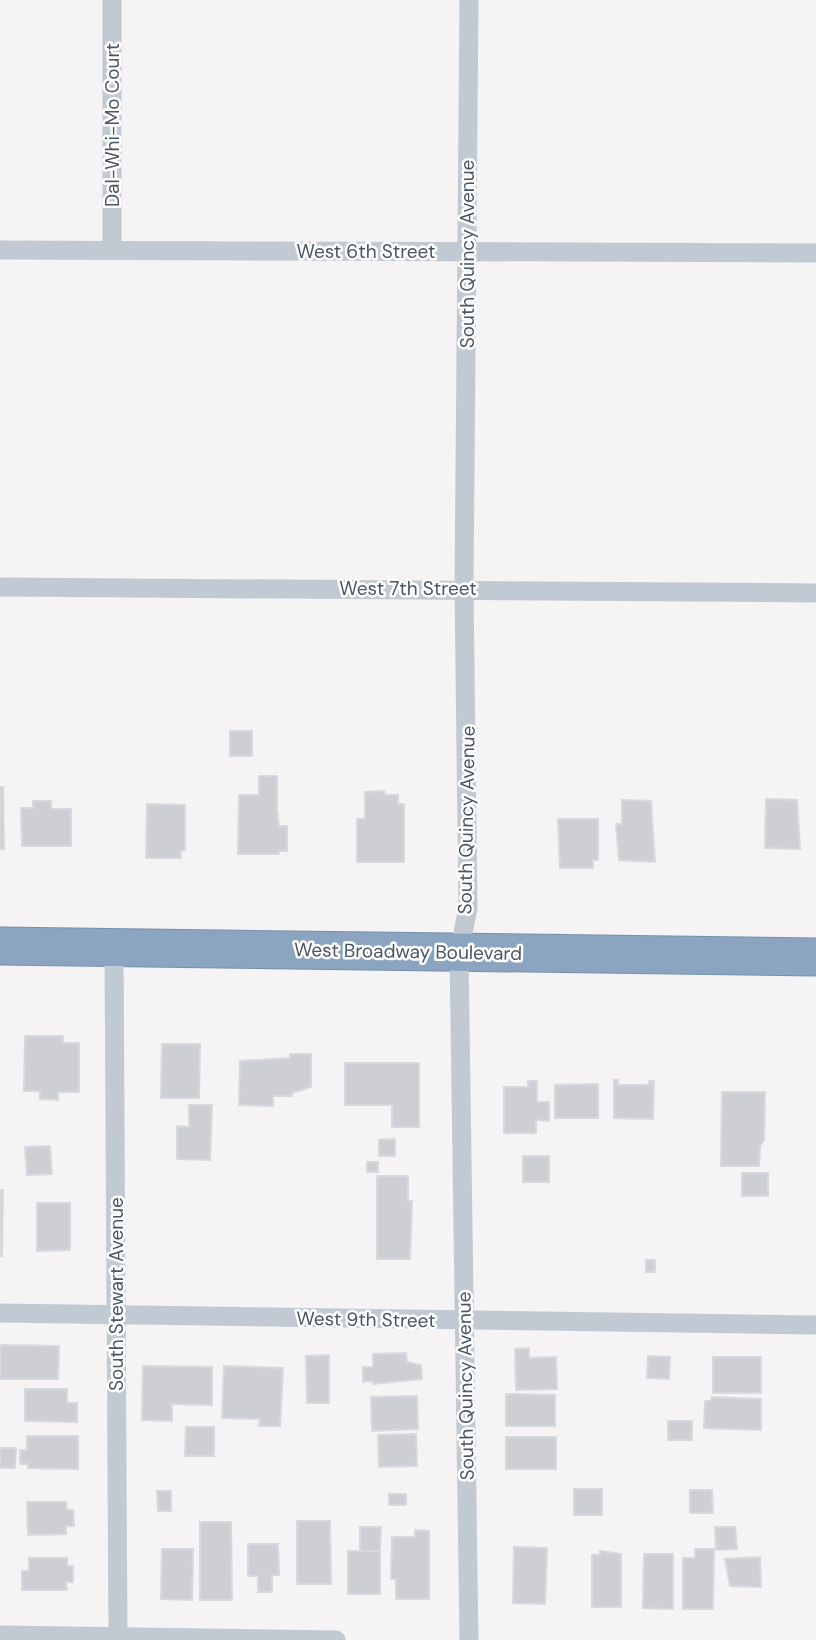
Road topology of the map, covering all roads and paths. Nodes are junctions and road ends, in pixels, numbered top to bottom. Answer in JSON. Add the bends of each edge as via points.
{"nodes":[{"id":1,"x":112,"y":0,"type":"edge"},
{"id":2,"x":469,"y":0,"type":"edge"},
{"id":3,"x":0,"y":250,"type":"edge"},
{"id":4,"x":112,"y":250,"type":"junction"},
{"id":5,"x":467,"y":251,"type":"junction"},
{"id":6,"x":816,"y":253,"type":"edge"},
{"id":7,"x":0,"y":587,"type":"edge"},
{"id":8,"x":464,"y":588,"type":"junction"},
{"id":9,"x":816,"y":593,"type":"edge"},
{"id":10,"x":0,"y":946,"type":"edge"},
{"id":11,"x":114,"y":947,"type":"junction"},
{"id":12,"x":459,"y":952,"type":"junction"},
{"id":13,"x":816,"y":957,"type":"edge"},
{"id":14,"x":0,"y":1313,"type":"edge"},
{"id":15,"x":116,"y":1315,"type":"junction"},
{"id":16,"x":464,"y":1320,"type":"junction"},
{"id":17,"x":816,"y":1325,"type":"edge"},
{"id":18,"x":0,"y":1635,"type":"edge"},
{"id":19,"x":118,"y":1638,"type":"edge"},
{"id":20,"x":336,"y":1640,"type":"edge"},
{"id":21,"x":468,"y":1640,"type":"edge"}],
"edges":[{"from":1,"to":4,"type":"street","name":"Dal-Whi-Mo Court"},
{"from":2,"to":5,"type":"street","name":"South Quincy Avenue"},
{"from":3,"to":4,"type":"street","name":"West 6th Street"},
{"from":4,"to":5,"type":"street","name":"West 6th Street"},
{"from":5,"to":6,"type":"street","name":"West 6th Street"},
{"from":5,"to":8,"type":"street","name":"South Quincy Avenue"},
{"from":7,"to":8,"type":"street","name":"West 7th Street"},
{"from":8,"to":9,"type":"street","name":"West 7th Street"},
{"from":8,"to":12,"type":"street","name":"South Quincy Avenue","via":[[468,908]]},
{"from":10,"to":11,"type":"highway","name":"West Broadway Boulevard"},
{"from":11,"to":12,"type":"highway","name":"West Broadway Boulevard"},
{"from":11,"to":15,"type":"street","name":"South Stewart Avenue"},
{"from":12,"to":13,"type":"highway","name":"West Broadway Boulevard"},
{"from":12,"to":16,"type":"street","name":"South Quincy Avenue"},
{"from":14,"to":15,"type":"street","name":"West 9th Street"},
{"from":15,"to":16,"type":"street","name":"West 9th Street"},
{"from":15,"to":19,"type":"street","name":"South Stewart Avenue"},
{"from":16,"to":17,"type":"street","name":"West 9th Street"},
{"from":16,"to":21,"type":"street","name":"South Quincy Avenue"},
{"from":18,"to":19,"type":"street"},
{"from":19,"to":20,"type":"street"}]}
